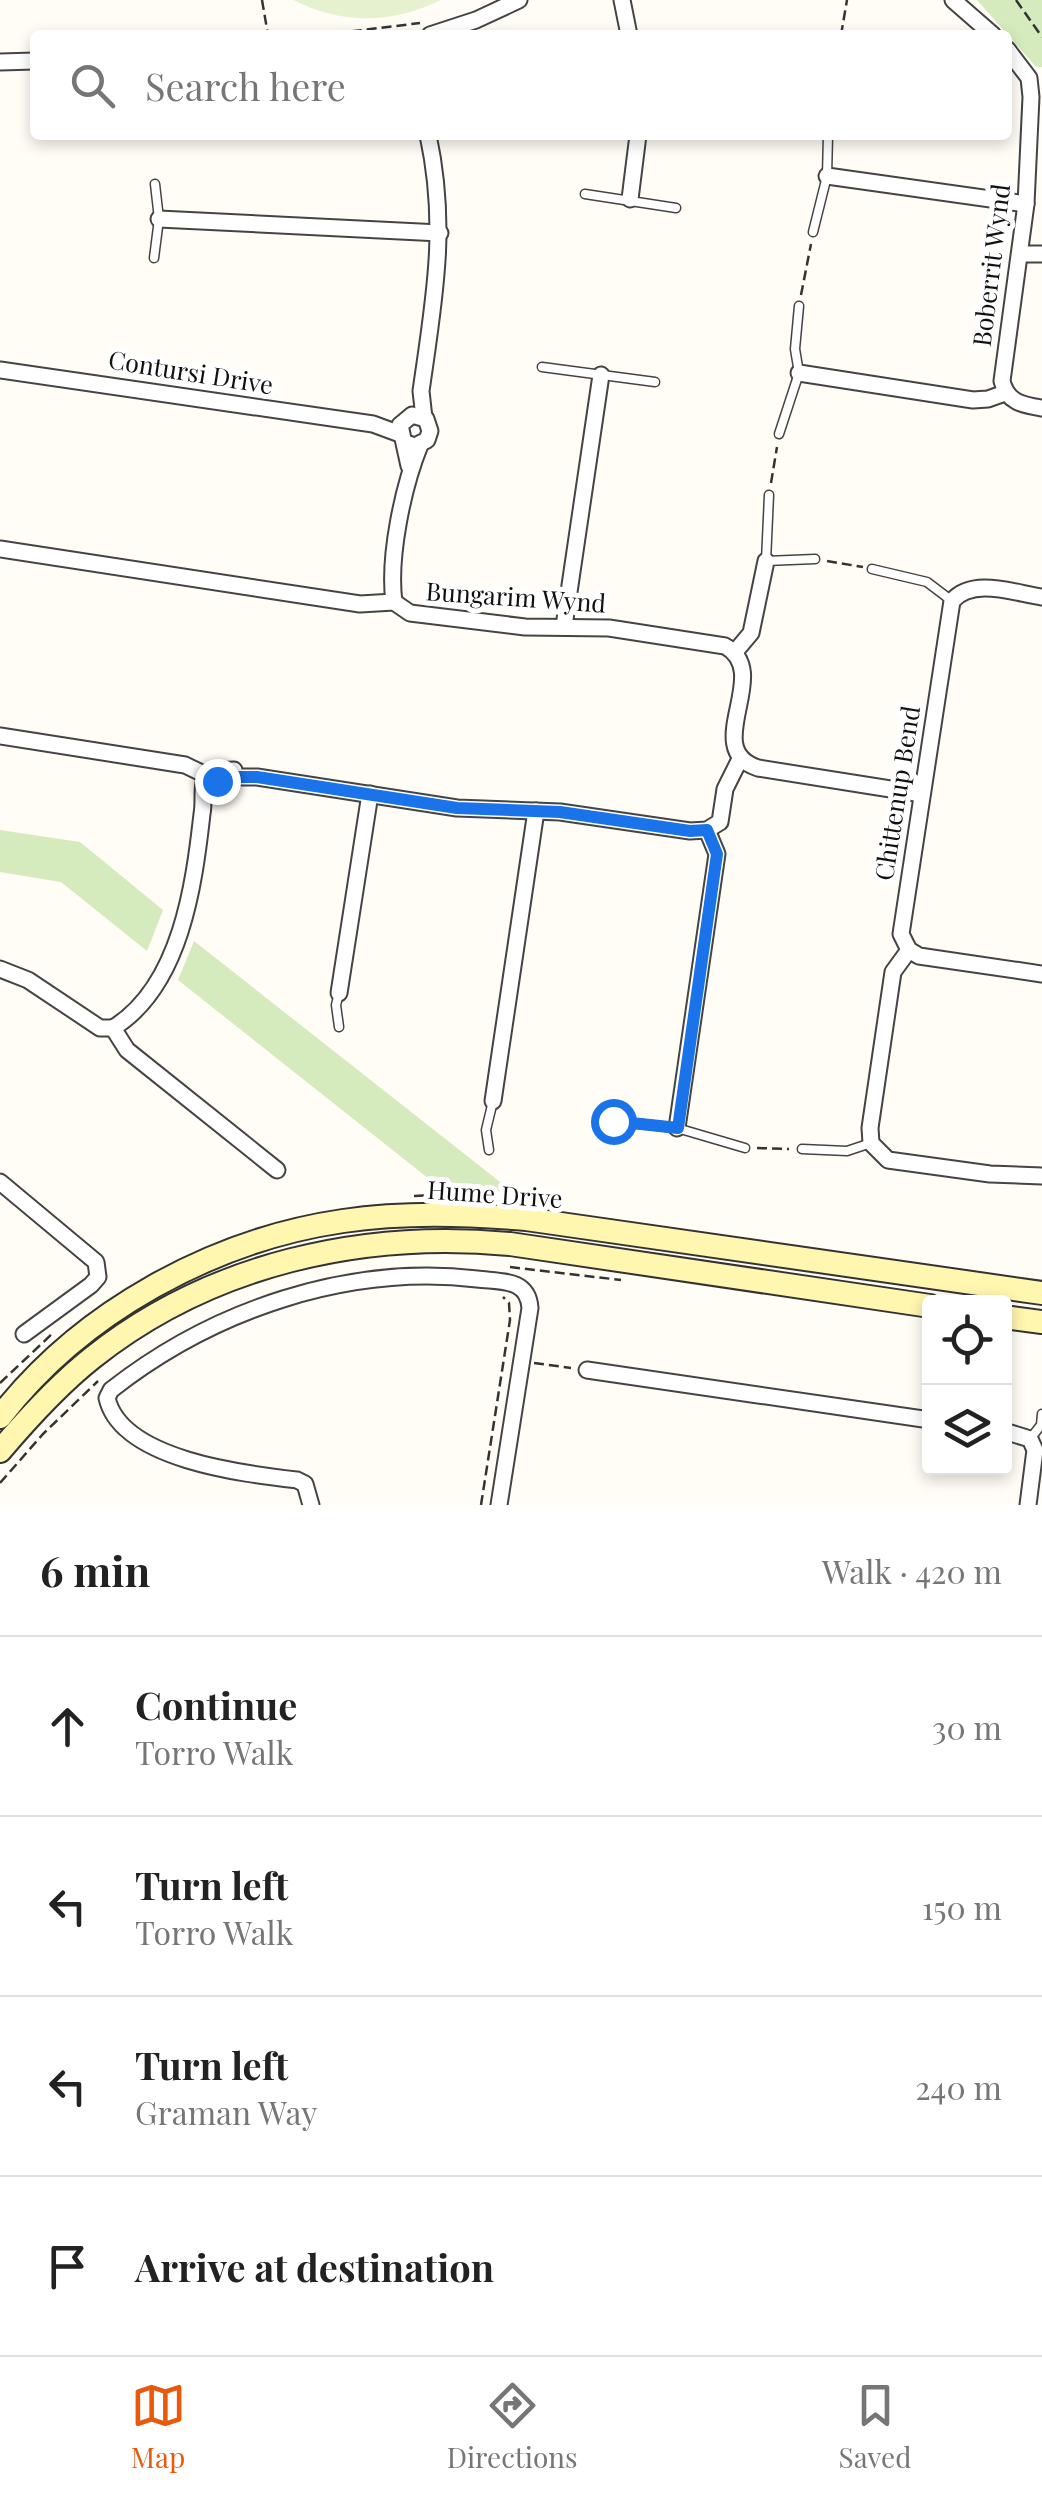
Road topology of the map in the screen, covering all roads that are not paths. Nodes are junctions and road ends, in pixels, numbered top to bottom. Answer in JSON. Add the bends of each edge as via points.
{"nodes":[{"id":1,"x":519,"y":0,"type":"edge"},
{"id":2,"x":622,"y":0,"type":"edge"},
{"id":3,"x":953,"y":0,"type":"edge"},
{"id":4,"x":430,"y":28,"type":"edge"},
{"id":5,"x":628,"y":30,"type":"edge"},
{"id":6,"x":986,"y":30,"type":"edge"},
{"id":7,"x":1012,"y":54,"type":"edge"},
{"id":8,"x":30,"y":61,"type":"edge"},
{"id":9,"x":0,"y":62,"type":"edge"},
{"id":10,"x":1036,"y":78,"type":"edge"},
{"id":11,"x":429,"y":140,"type":"edge"},
{"id":12,"x":637,"y":140,"type":"edge"},
{"id":13,"x":828,"y":140,"type":"edge"},
{"id":14,"x":827,"y":176,"type":"junction"},
{"id":15,"x":155,"y":184,"type":"dead end"},
{"id":16,"x":585,"y":194,"type":"dead end"},
{"id":17,"x":630,"y":199,"type":"junction"},
{"id":18,"x":1026,"y":204,"type":"junction"},
{"id":19,"x":676,"y":208,"type":"dead end"},
{"id":20,"x":159,"y":218,"type":"junction"},
{"id":21,"x":813,"y":232,"type":"road end"},
{"id":22,"x":440,"y":233,"type":"junction"},
{"id":23,"x":1020,"y":254,"type":"junction"},
{"id":24,"x":1042,"y":254,"type":"edge"},
{"id":25,"x":154,"y":258,"type":"dead end"},
{"id":26,"x":799,"y":306,"type":"road end"},
{"id":27,"x":542,"y":366,"type":"dead end"},
{"id":28,"x":0,"y":370,"type":"edge"},
{"id":29,"x":799,"y":374,"type":"junction"},
{"id":30,"x":601,"y":375,"type":"junction"},
{"id":31,"x":655,"y":382,"type":"dead end"},
{"id":32,"x":1005,"y":393,"type":"junction"},
{"id":33,"x":1042,"y":408,"type":"edge"},
{"id":34,"x":411,"y":429,"type":"junction"},
{"id":35,"x":779,"y":434,"type":"road end"},
{"id":36,"x":769,"y":495,"type":"road end"},
{"id":37,"x":0,"y":549,"type":"edge"},
{"id":38,"x":816,"y":559,"type":"road end"},
{"id":39,"x":766,"y":560,"type":"junction"},
{"id":40,"x":872,"y":569,"type":"road end"},
{"id":41,"x":1042,"y":597,"type":"edge"},
{"id":42,"x":952,"y":601,"type":"junction"},
{"id":43,"x":394,"y":602,"type":"junction"},
{"id":44,"x":564,"y":626,"type":"junction"},
{"id":45,"x":735,"y":652,"type":"junction"},
{"id":46,"x":0,"y":736,"type":"edge"},
{"id":47,"x":740,"y":759,"type":"junction"},
{"id":48,"x":212,"y":778,"type":"junction"},
{"id":49,"x":370,"y":794,"type":"junction"},
{"id":50,"x":922,"y":794,"type":"junction"},
{"id":51,"x":536,"y":811,"type":"junction"},
{"id":52,"x":707,"y":830,"type":"junction"},
{"id":53,"x":909,"y":950,"type":"junction"},
{"id":54,"x":0,"y":969,"type":"edge"},
{"id":55,"x":1042,"y":974,"type":"edge"},
{"id":56,"x":338,"y":993,"type":"joint"},
{"id":57,"x":339,"y":1027,"type":"dead end"},
{"id":58,"x":113,"y":1028,"type":"junction"},
{"id":59,"x":493,"y":1101,"type":"joint"},
{"id":60,"x":613,"y":1121,"type":"dead end"},
{"id":61,"x":678,"y":1128,"type":"junction"},
{"id":62,"x":870,"y":1144,"type":"junction"},
{"id":63,"x":745,"y":1148,"type":"road end"},
{"id":64,"x":490,"y":1150,"type":"dead end"},
{"id":65,"x":802,"y":1150,"type":"road end"},
{"id":66,"x":277,"y":1170,"type":"dead end"},
{"id":67,"x":1042,"y":1176,"type":"edge"},
{"id":68,"x":0,"y":1182,"type":"edge"},
{"id":69,"x":1042,"y":1294,"type":"edge"},
{"id":70,"x":922,"y":1305,"type":"edge"},
{"id":71,"x":1012,"y":1318,"type":"edge"},
{"id":72,"x":1042,"y":1322,"type":"edge"},
{"id":73,"x":24,"y":1334,"type":"dead end"},
{"id":74,"x":587,"y":1370,"type":"road end"},
{"id":75,"x":1042,"y":1414,"type":"edge"},
{"id":76,"x":0,"y":1417,"type":"edge"},
{"id":77,"x":922,"y":1419,"type":"edge"},
{"id":78,"x":1012,"y":1433,"type":"edge"},
{"id":79,"x":1030,"y":1439,"type":"junction"},
{"id":80,"x":0,"y":1451,"type":"edge"},
{"id":81,"x":311,"y":1505,"type":"edge"},
{"id":82,"x":499,"y":1505,"type":"edge"},
{"id":83,"x":1028,"y":1505,"type":"edge"}],
"edges":[{"from":1,"to":4,"type":"street","via":[[476,20]]},
{"from":2,"to":5,"type":"street"},
{"from":3,"to":6,"type":"street"},
{"from":7,"to":10,"type":"street","name":"Boberrit Wynd"},
{"from":8,"to":9,"type":"street"},
{"from":10,"to":18,"type":"street","name":"Boberrit Wynd"},
{"from":11,"to":22,"type":"street"},
{"from":12,"to":17,"type":"street"},
{"from":13,"to":14,"type":"lane"},
{"from":14,"to":18,"type":"street"},
{"from":14,"to":21,"type":"lane"},
{"from":15,"to":20,"type":"lane"},
{"from":16,"to":17,"type":"lane"},
{"from":17,"to":19,"type":"lane"},
{"from":18,"to":23,"type":"street","name":"Boberrit Wynd"},
{"from":20,"to":22,"type":"street"},
{"from":20,"to":25,"type":"lane"},
{"from":22,"to":34,"type":"street"},
{"from":23,"to":24,"type":"street"},
{"from":23,"to":32,"type":"street","name":"Boberrit Wynd"},
{"from":26,"to":29,"type":"lane"},
{"from":27,"to":30,"type":"lane"},
{"from":28,"to":34,"type":"street","name":"Contursi Drive"},
{"from":29,"to":32,"type":"street","via":[[973,400]]},
{"from":29,"to":35,"type":"lane"},
{"from":30,"to":31,"type":"lane"},
{"from":30,"to":44,"type":"street"},
{"from":32,"to":33,"type":"street"},
{"from":34,"to":43,"type":"street"},
{"from":36,"to":39,"type":"lane"},
{"from":37,"to":43,"type":"street","name":"Bungarim Wynd","via":[[360,604]]},
{"from":38,"to":39,"type":"lane"},
{"from":39,"to":45,"type":"street","via":[[751,633]]},
{"from":40,"to":42,"type":"lane","via":[[928,582]]},
{"from":41,"to":42,"type":"street","via":[[976,587]]},
{"from":42,"to":50,"type":"street","name":"Chittenup Bend"},
{"from":43,"to":44,"type":"street","name":"Bungarim Wynd","via":[[410,613]]},
{"from":44,"to":45,"type":"street","name":"Bungarim Wynd"},
{"from":45,"to":47,"type":"street","via":[[744,671],[733,743]]},
{"from":46,"to":48,"type":"street","via":[[186,765]]},
{"from":47,"to":50,"type":"street","via":[[758,768]]},
{"from":47,"to":52,"type":"street","via":[[725,789],[720,822]]},
{"from":48,"to":49,"type":"street","via":[[257,777]]},
{"from":48,"to":58,"type":"street","via":[[179,937],[152,986]]},
{"from":49,"to":51,"type":"street"},
{"from":49,"to":56,"type":"street"},
{"from":50,"to":53,"type":"street","name":"Chittenup Bend","via":[[902,925]]},
{"from":51,"to":52,"type":"street"},
{"from":51,"to":59,"type":"street"},
{"from":52,"to":61,"type":"street","via":[[717,854]]},
{"from":53,"to":55,"type":"street"},
{"from":53,"to":62,"type":"street","via":[[894,972]]},
{"from":54,"to":58,"type":"street","via":[[100,1028]]},
{"from":56,"to":57,"type":"lane"},
{"from":58,"to":66,"type":"street","via":[[126,1050]]},
{"from":59,"to":64,"type":"lane","via":[[486,1130]]},
{"from":60,"to":61,"type":"lane"},
{"from":61,"to":63,"type":"lane"},
{"from":62,"to":65,"type":"lane"},
{"from":62,"to":67,"type":"street","via":[[888,1160]]},
{"from":68,"to":73,"type":"street","via":[[96,1262],[98,1277],[91,1285]]},
{"from":69,"to":76,"type":"street","name":"Hume Drive","via":[[526,1219],[362,1218],[270,1239],[160,1283],[67,1346]]},
{"from":70,"to":80,"type":"street","name":"Hume Drive","via":[[510,1244],[430,1240],[345,1247],[268,1265],[172,1305],[92,1358]]},
{"from":71,"to":72,"type":"street"},
{"from":74,"to":77,"type":"street"},
{"from":75,"to":79,"type":"lane"},
{"from":78,"to":79,"type":"street"},
{"from":79,"to":83,"type":"street","via":[[1035,1450]]},
{"from":81,"to":82,"type":"street","via":[[305,1484],[297,1480],[166,1455],[114,1416],[111,1390],[183,1342],[296,1295],[425,1277],[519,1285],[530,1308]]}]}
